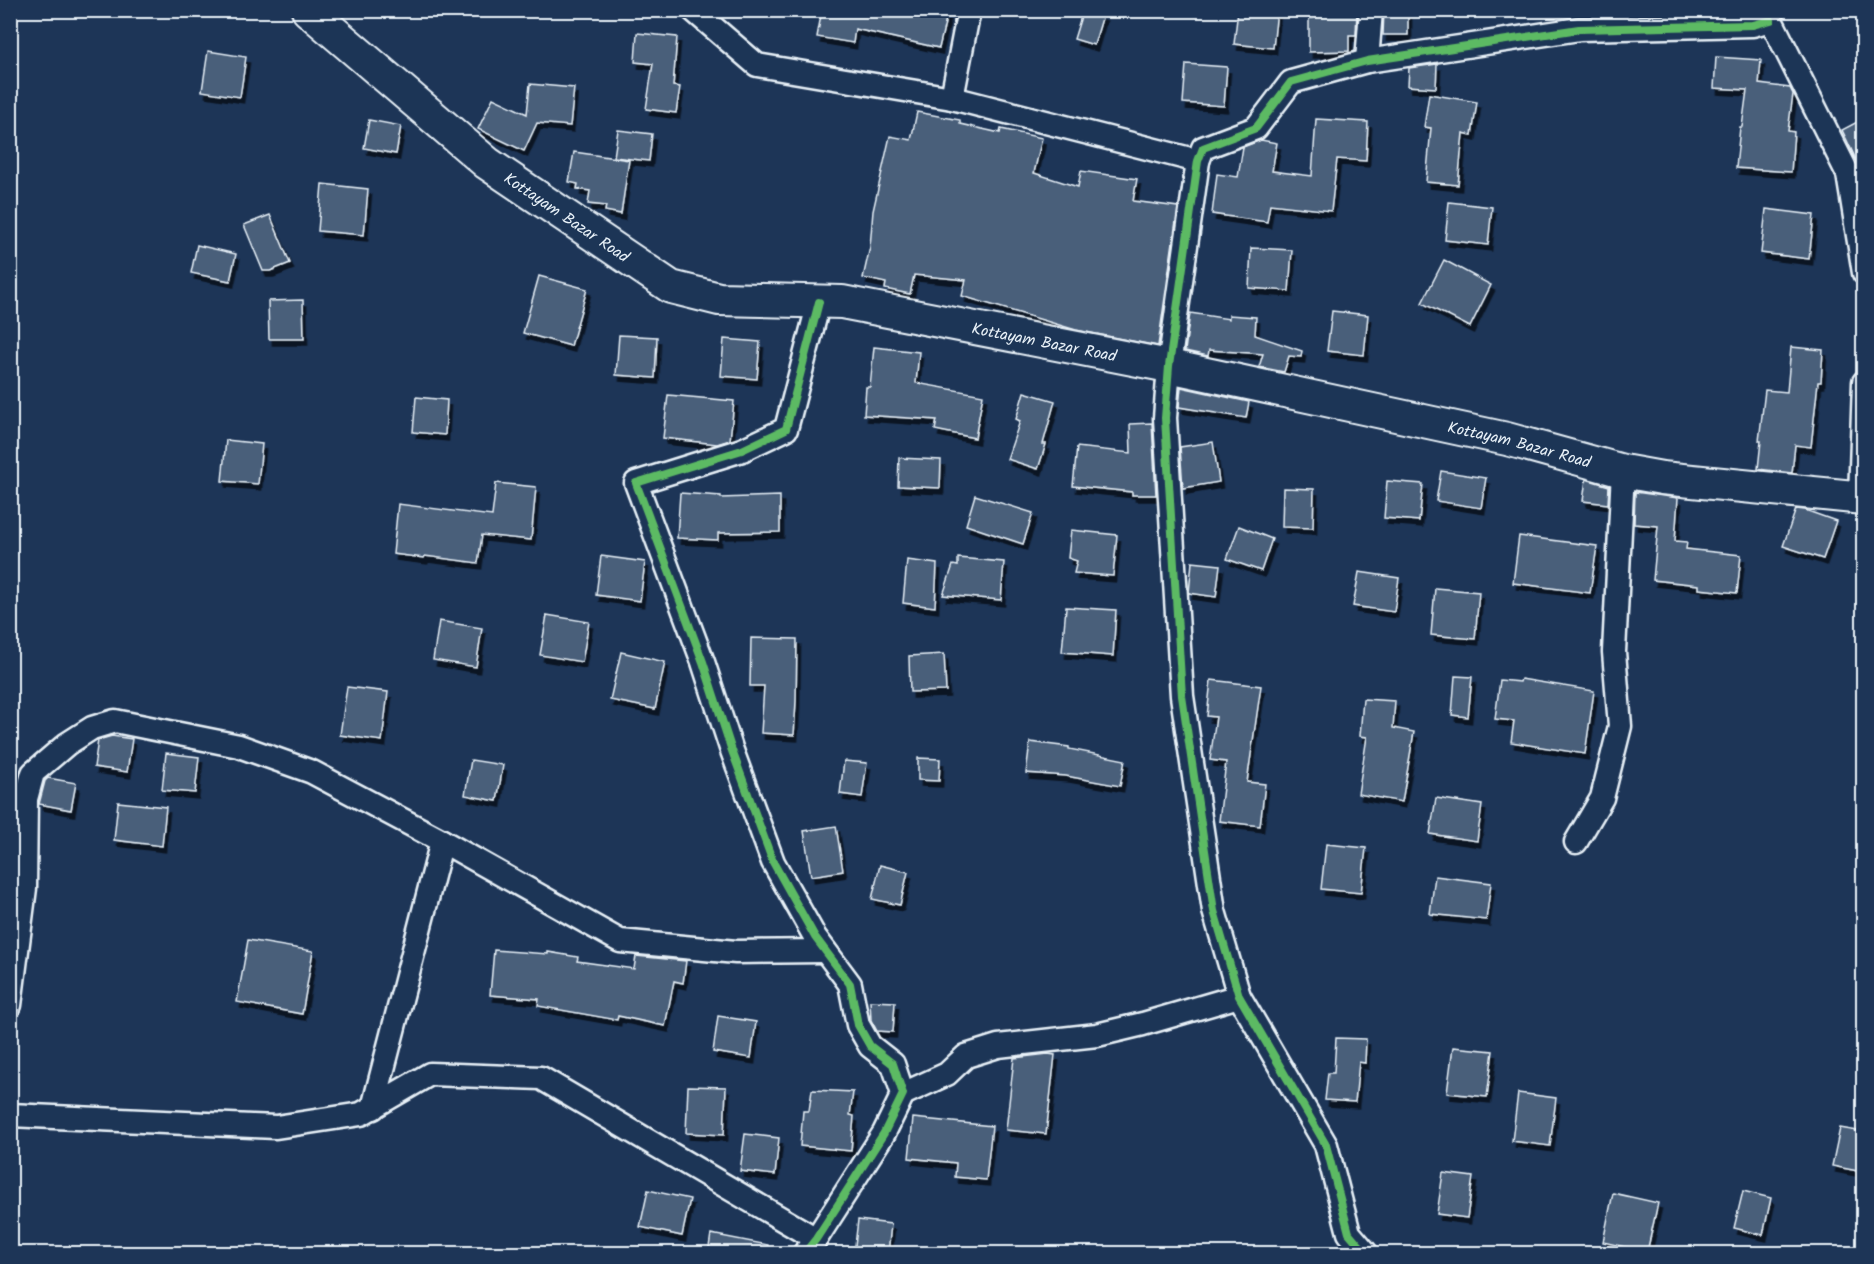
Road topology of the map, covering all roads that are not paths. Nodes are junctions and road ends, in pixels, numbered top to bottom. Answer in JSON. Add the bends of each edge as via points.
{"nodes":[{"id":1,"x":308,"y":10,"type":"edge"},
{"id":2,"x":693,"y":10,"type":"edge"},
{"id":3,"x":969,"y":10,"type":"edge"},
{"id":4,"x":1371,"y":10,"type":"edge"},
{"id":5,"x":1771,"y":15,"type":"edge"},
{"id":6,"x":1367,"y":61,"type":"junction"},
{"id":7,"x":952,"y":98,"type":"junction"},
{"id":8,"x":1198,"y":161,"type":"junction"},
{"id":9,"x":1863,"y":273,"type":"edge"},
{"id":10,"x":819,"y":302,"type":"junction"},
{"id":11,"x":1169,"y":366,"type":"junction"},
{"id":12,"x":1863,"y":382,"type":"edge"},
{"id":13,"x":1623,"y":471,"type":"junction"},
{"id":14,"x":1862,"y":498,"type":"edge"},
{"id":15,"x":442,"y":841,"type":"junction"},
{"id":16,"x":1576,"y":842,"type":"dead end"},
{"id":17,"x":825,"y":951,"type":"junction"},
{"id":18,"x":1239,"y":996,"type":"junction"},
{"id":19,"x":10,"y":1005,"type":"edge"},
{"id":20,"x":903,"y":1094,"type":"junction"},
{"id":21,"x":373,"y":1108,"type":"junction"},
{"id":22,"x":10,"y":1115,"type":"edge"},
{"id":23,"x":810,"y":1246,"type":"edge"},
{"id":24,"x":1366,"y":1254,"type":"edge"}],
"edges":[{"from":1,"to":10,"type":"main road","name":"Kottayam Bazar Road","via":[[487,163],[671,287],[719,299]]},
{"from":2,"to":7,"type":"street","via":[[757,65]]},
{"from":3,"to":7,"type":"street"},
{"from":4,"to":6,"type":"street"},
{"from":5,"to":6,"type":"street","via":[[1753,25],[1580,29]]},
{"from":5,"to":9,"type":"street","via":[[1848,174]]},
{"from":6,"to":8,"type":"street","via":[[1291,82],[1256,128],[1203,148]]},
{"from":7,"to":8,"type":"street"},
{"from":8,"to":11,"type":"street"},
{"from":10,"to":11,"type":"main road","name":"Kottayam Bazar Road","via":[[842,302]]},
{"from":10,"to":17,"type":"street","via":[[786,429],[742,450],[636,483],[773,862]]},
{"from":11,"to":13,"type":"main road","name":"Kottayam Bazar Road","via":[[1507,439]]},
{"from":11,"to":18,"type":"street","via":[[1165,418],[1182,696],[1214,911]]},
{"from":12,"to":14,"type":"street"},
{"from":13,"to":14,"type":"main road","name":"Kottayam Bazar Road"},
{"from":13,"to":16,"type":"street","via":[[1614,652],[1620,726],[1602,798]]},
{"from":15,"to":17,"type":"street","via":[[620,940],[736,952]]},
{"from":15,"to":19,"type":"street","via":[[312,772],[239,746],[115,720],[92,728],[33,773],[26,799],[25,888]]},
{"from":15,"to":21,"type":"street"},
{"from":17,"to":20,"type":"street","via":[[850,984],[858,1025],[870,1046],[893,1064]]},
{"from":18,"to":20,"type":"street","via":[[1097,1035],[998,1046],[966,1056],[948,1074]]},
{"from":18,"to":24,"type":"street","via":[[1326,1145],[1349,1233]]},
{"from":20,"to":23,"type":"street","via":[[884,1133]]},
{"from":21,"to":22,"type":"street","via":[[361,1114],[276,1127]]},
{"from":21,"to":23,"type":"street","via":[[430,1074],[541,1078]]}]}
